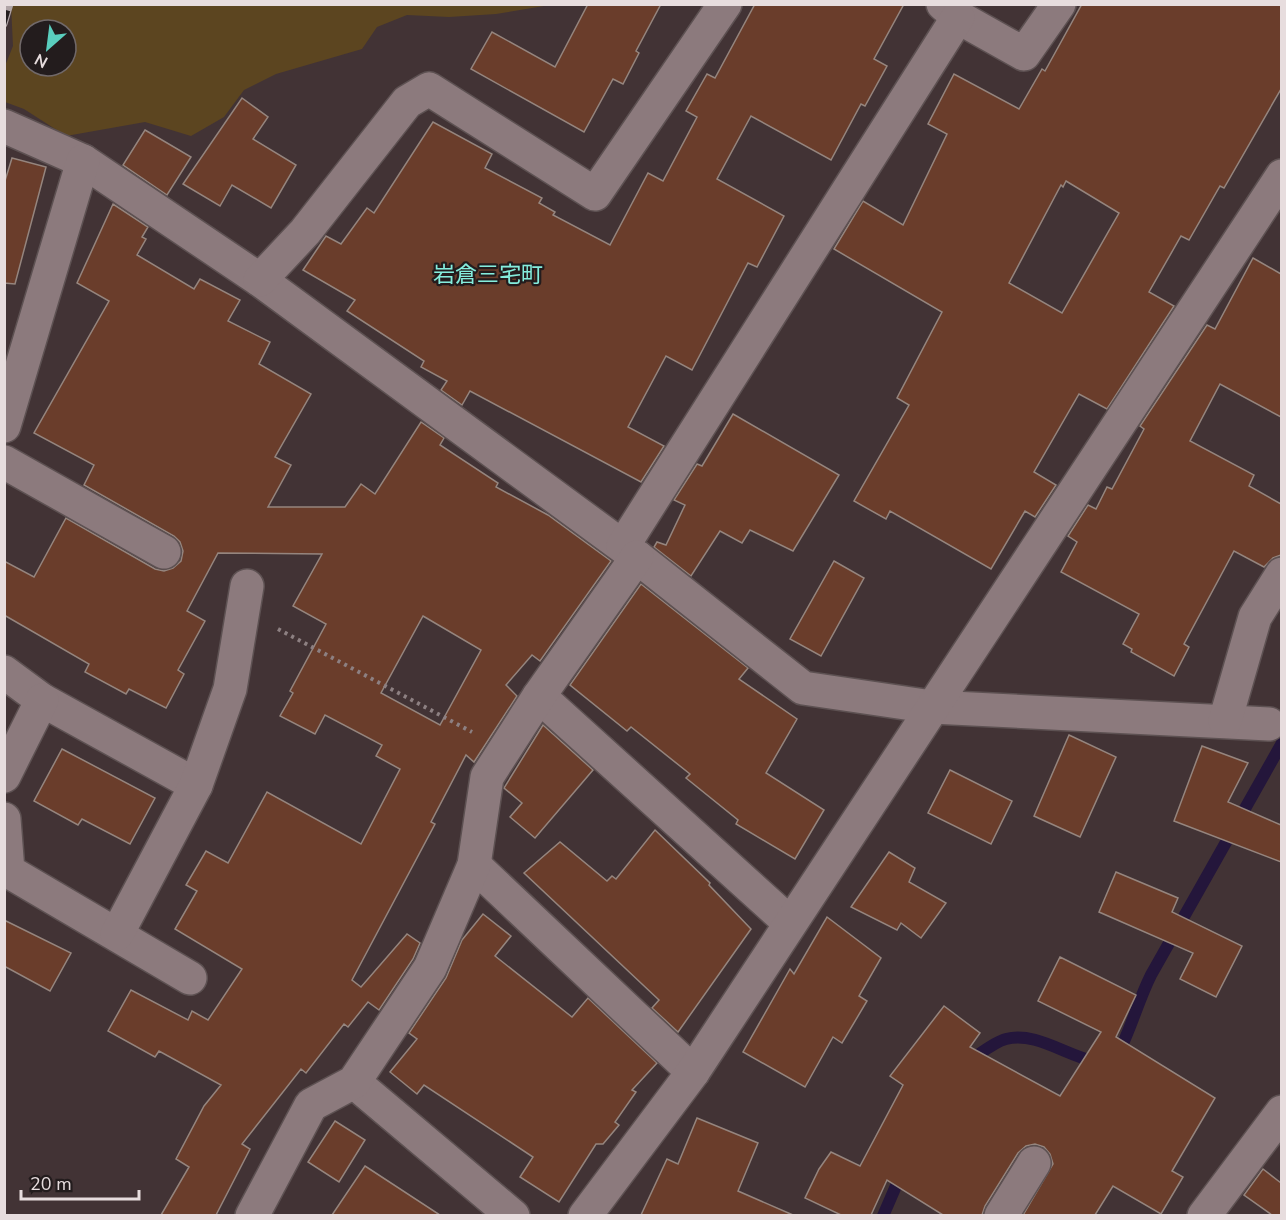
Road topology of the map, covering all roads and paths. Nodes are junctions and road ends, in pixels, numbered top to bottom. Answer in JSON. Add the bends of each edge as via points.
{"nodes":[{"id":1,"x":725,"y":4,"type":"edge"},
{"id":2,"x":1059,"y":4,"type":"edge"},
{"id":3,"x":950,"y":11,"type":"edge"},
{"id":4,"x":4,"y":126,"type":"edge"},
{"id":5,"x":83,"y":161,"type":"junction"},
{"id":6,"x":1281,"y":176,"type":"edge"},
{"id":7,"x":260,"y":280,"type":"junction"},
{"id":8,"x":4,"y":426,"type":"edge"},
{"id":9,"x":4,"y":462,"type":"edge"},
{"id":10,"x":164,"y":552,"type":"dead end"},
{"id":11,"x":630,"y":552,"type":"junction"},
{"id":12,"x":1281,"y":574,"type":"edge"},
{"id":13,"x":246,"y":598,"type":"joint"},
{"id":14,"x":4,"y":672,"type":"edge"},
{"id":15,"x":539,"y":696,"type":"junction"},
{"id":16,"x":42,"y":700,"type":"junction"},
{"id":17,"x":932,"y":707,"type":"junction"},
{"id":18,"x":1225,"y":721,"type":"junction"},
{"id":19,"x":1269,"y":724,"type":"dead end"},
{"id":20,"x":505,"y":750,"type":"junction"},
{"id":21,"x":4,"y":776,"type":"edge"},
{"id":22,"x":196,"y":785,"type":"junction"},
{"id":23,"x":4,"y":819,"type":"edge"},
{"id":24,"x":474,"y":865,"type":"junction"},
{"id":25,"x":790,"y":923,"type":"junction"},
{"id":26,"x":117,"y":934,"type":"junction"},
{"id":27,"x":190,"y":978,"type":"dead end"},
{"id":28,"x":693,"y":1072,"type":"junction"},
{"id":29,"x":354,"y":1082,"type":"junction"},
{"id":30,"x":1278,"y":1123,"type":"edge"},
{"id":31,"x":1034,"y":1163,"type":"dead end"},
{"id":32,"x":252,"y":1215,"type":"edge"},
{"id":33,"x":513,"y":1215,"type":"edge"},
{"id":34,"x":585,"y":1215,"type":"edge"},
{"id":35,"x":1001,"y":1215,"type":"edge"},
{"id":36,"x":1204,"y":1215,"type":"edge"}],
"edges":[{"from":1,"to":7,"type":"street","via":[[595,194],[429,89],[407,102],[305,232]]},
{"from":2,"to":3,"type":"street","via":[[1024,54]]},
{"from":3,"to":11,"type":"street"},
{"from":4,"to":5,"type":"street"},
{"from":5,"to":7,"type":"street"},
{"from":5,"to":8,"type":"street"},
{"from":6,"to":17,"type":"street"},
{"from":7,"to":11,"type":"street"},
{"from":9,"to":10,"type":"street"},
{"from":11,"to":15,"type":"street"},
{"from":11,"to":17,"type":"street","via":[[803,688]]},
{"from":12,"to":18,"type":"street","via":[[1255,617]]},
{"from":13,"to":20,"type":"path"},
{"from":13,"to":22,"type":"street","via":[[230,689]]},
{"from":14,"to":16,"type":"street"},
{"from":15,"to":20,"type":"street"},
{"from":15,"to":25,"type":"street"},
{"from":16,"to":21,"type":"street"},
{"from":16,"to":22,"type":"street"},
{"from":17,"to":18,"type":"street"},
{"from":17,"to":25,"type":"street"},
{"from":18,"to":19,"type":"street"},
{"from":20,"to":24,"type":"street","via":[[487,777]]},
{"from":22,"to":26,"type":"street"},
{"from":23,"to":26,"type":"street","via":[[8,871]]},
{"from":24,"to":28,"type":"street"},
{"from":24,"to":29,"type":"street","via":[[430,968]]},
{"from":25,"to":28,"type":"street"},
{"from":26,"to":27,"type":"street"},
{"from":28,"to":34,"type":"street"},
{"from":29,"to":32,"type":"street","via":[[311,1105]]},
{"from":29,"to":33,"type":"street"},
{"from":30,"to":36,"type":"street"},
{"from":31,"to":35,"type":"street"}]}
